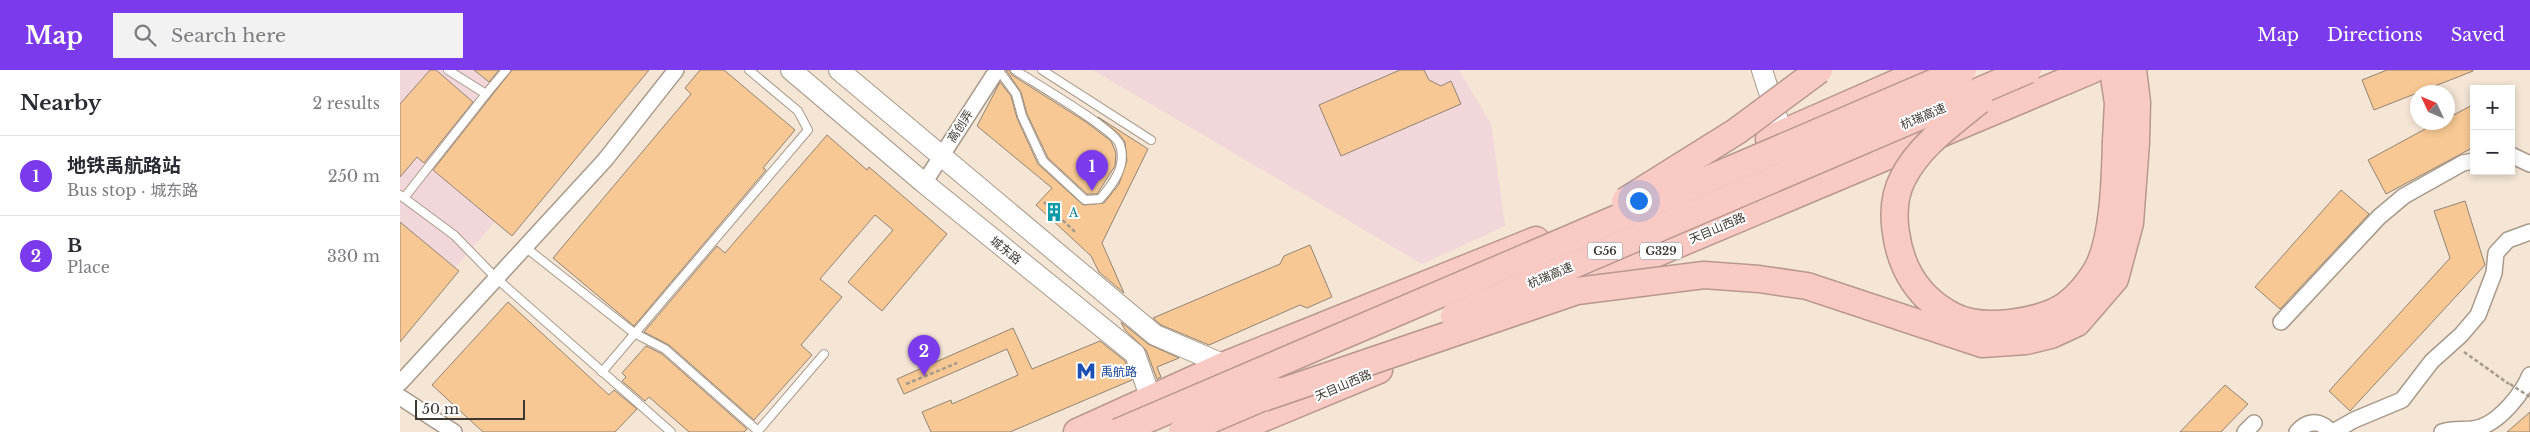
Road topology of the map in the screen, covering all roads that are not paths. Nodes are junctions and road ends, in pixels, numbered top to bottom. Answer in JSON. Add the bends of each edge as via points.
{"nodes":[{"id":1,"x":448,"y":70,"type":"edge"},
{"id":2,"x":506,"y":70,"type":"edge"},
{"id":3,"x":676,"y":70,"type":"edge"},
{"id":4,"x":749,"y":70,"type":"edge"},
{"id":5,"x":791,"y":70,"type":"edge"},
{"id":6,"x":839,"y":70,"type":"edge"},
{"id":7,"x":1015,"y":70,"type":"edge"},
{"id":8,"x":1042,"y":70,"type":"edge"},
{"id":9,"x":1762,"y":70,"type":"edge"},
{"id":10,"x":1818,"y":70,"type":"edge"},
{"id":11,"x":1926,"y":70,"type":"edge"},
{"id":12,"x":1963,"y":70,"type":"edge"},
{"id":13,"x":2028,"y":70,"type":"edge"},
{"id":14,"x":2092,"y":70,"type":"edge"},
{"id":15,"x":2114,"y":70,"type":"edge"},
{"id":16,"x":2133,"y":70,"type":"edge"},
{"id":17,"x":997,"y":71,"type":"edge"},
{"id":18,"x":2002,"y":82,"type":"junction"},
{"id":19,"x":486,"y":94,"type":"junction"},
{"id":20,"x":1782,"y":133,"type":"junction"},
{"id":21,"x":1151,"y":140,"type":"dead end"},
{"id":22,"x":940,"y":156,"type":"junction"},
{"id":23,"x":2515,"y":157,"type":"edge"},
{"id":24,"x":2470,"y":162,"type":"edge"},
{"id":25,"x":2530,"y":164,"type":"edge"},
{"id":26,"x":924,"y":183,"type":"junction"},
{"id":27,"x":402,"y":196,"type":"edge"},
{"id":28,"x":2530,"y":232,"type":"edge"},
{"id":29,"x":526,"y":247,"type":"junction"},
{"id":30,"x":1542,"y":252,"type":"junction"},
{"id":31,"x":496,"y":278,"type":"junction"},
{"id":32,"x":2281,"y":322,"type":"dead end"},
{"id":33,"x":634,"y":333,"type":"junction"},
{"id":34,"x":824,"y":354,"type":"dead end"},
{"id":35,"x":1225,"y":365,"type":"junction"},
{"id":36,"x":602,"y":372,"type":"junction"},
{"id":37,"x":2530,"y":375,"type":"edge"},
{"id":38,"x":400,"y":383,"type":"edge"},
{"id":39,"x":400,"y":397,"type":"edge"},
{"id":40,"x":1151,"y":399,"type":"junction"},
{"id":41,"x":1266,"y":416,"type":"edge"},
{"id":42,"x":454,"y":432,"type":"edge"},
{"id":43,"x":671,"y":432,"type":"edge"},
{"id":44,"x":1077,"y":432,"type":"edge"},
{"id":45,"x":1118,"y":432,"type":"edge"},
{"id":46,"x":1182,"y":432,"type":"edge"},
{"id":47,"x":1209,"y":432,"type":"edge"},
{"id":48,"x":1230,"y":432,"type":"edge"},
{"id":49,"x":2297,"y":432,"type":"edge"},
{"id":50,"x":2328,"y":432,"type":"edge"},
{"id":51,"x":2333,"y":432,"type":"edge"},
{"id":52,"x":2442,"y":432,"type":"edge"}],
"edges":[{"from":1,"to":19,"type":"lane"},
{"from":2,"to":19,"type":"lane"},
{"from":3,"to":29,"type":"street","via":[[605,160]]},
{"from":4,"to":33,"type":"lane","via":[[798,111],[808,130]]},
{"from":5,"to":26,"type":"street","name":"城东路"},
{"from":6,"to":22,"type":"street"},
{"from":7,"to":17,"type":"lane","via":[[1108,130],[1120,143],[1122,161],[1115,182],[1100,199],[1085,200],[1043,161],[1022,116],[1016,94]]},
{"from":8,"to":21,"type":"lane"},
{"from":9,"to":20,"type":"street"},
{"from":10,"to":30,"type":"highway","bridge":true,"via":[[1737,131]]},
{"from":11,"to":20,"type":"highway"},
{"from":12,"to":30,"type":"highway","name":"杭瑞高速","number":"G56","bridge":true},
{"from":13,"to":18,"type":"highway","name":"杭瑞高速","number":"G56","bridge":true},
{"from":14,"to":41,"type":"highway","name":"天目山西路","number":"G329"},
{"from":15,"to":18,"type":"highway","bridge":true,"via":[[2118,103],[2115,167],[2110,219],[2097,269],[2066,306],[2022,322],[1985,324],[1954,317],[1918,290],[1905,269],[1897,245],[1895,195],[1914,158]]},
{"from":16,"to":41,"type":"highway","bridge":true,"via":[[2137,102],[2135,168],[2124,250],[2115,279],[2098,301],[2077,322],[2051,335],[2026,341],[1982,344],[1807,286],[1704,274],[1577,290]]},
{"from":17,"to":22,"type":"street","name":"高创弄"},
{"from":18,"to":41,"type":"highway","name":"杭瑞高速","number":"G56","bridge":true},
{"from":19,"to":27,"type":"lane"},
{"from":20,"to":35,"type":"highway","via":[[1607,211]]},
{"from":22,"to":26,"type":"street","name":"高创弄"},
{"from":22,"to":35,"type":"street","via":[[1155,335]]},
{"from":23,"to":25,"type":"street"},
{"from":24,"to":32,"type":"street","via":[[2404,196],[2379,217]]},
{"from":26,"to":40,"type":"street","name":"城东路","via":[[1135,354]]},
{"from":27,"to":31,"type":"lane","via":[[454,236]]},
{"from":28,"to":51,"type":"street","via":[[2508,240],[2496,253],[2494,273],[2478,315],[2432,361],[2402,400]]},
{"from":29,"to":31,"type":"street"},
{"from":29,"to":33,"type":"lane"},
{"from":30,"to":45,"type":"highway","name":"杭瑞高速","number":"G56","bridge":true},
{"from":31,"to":36,"type":"lane"},
{"from":31,"to":38,"type":"street"},
{"from":33,"to":34,"type":"lane","via":[[664,350],[758,431]]},
{"from":33,"to":36,"type":"lane"},
{"from":35,"to":40,"type":"highway"},
{"from":35,"to":41,"type":"street"},
{"from":36,"to":43,"type":"lane"},
{"from":37,"to":52,"type":"street","via":[[2497,418],[2481,428]]},
{"from":39,"to":42,"type":"street"},
{"from":40,"to":44,"type":"highway"},
{"from":40,"to":47,"type":"street"},
{"from":41,"to":46,"type":"highway","name":"杭瑞高速","number":"G56","bridge":true},
{"from":41,"to":48,"type":"highway","name":"天目山西路","number":"G329"},
{"from":49,"to":50,"type":"street","via":[[2302,426],[2314,422],[2321,423]]}]}
